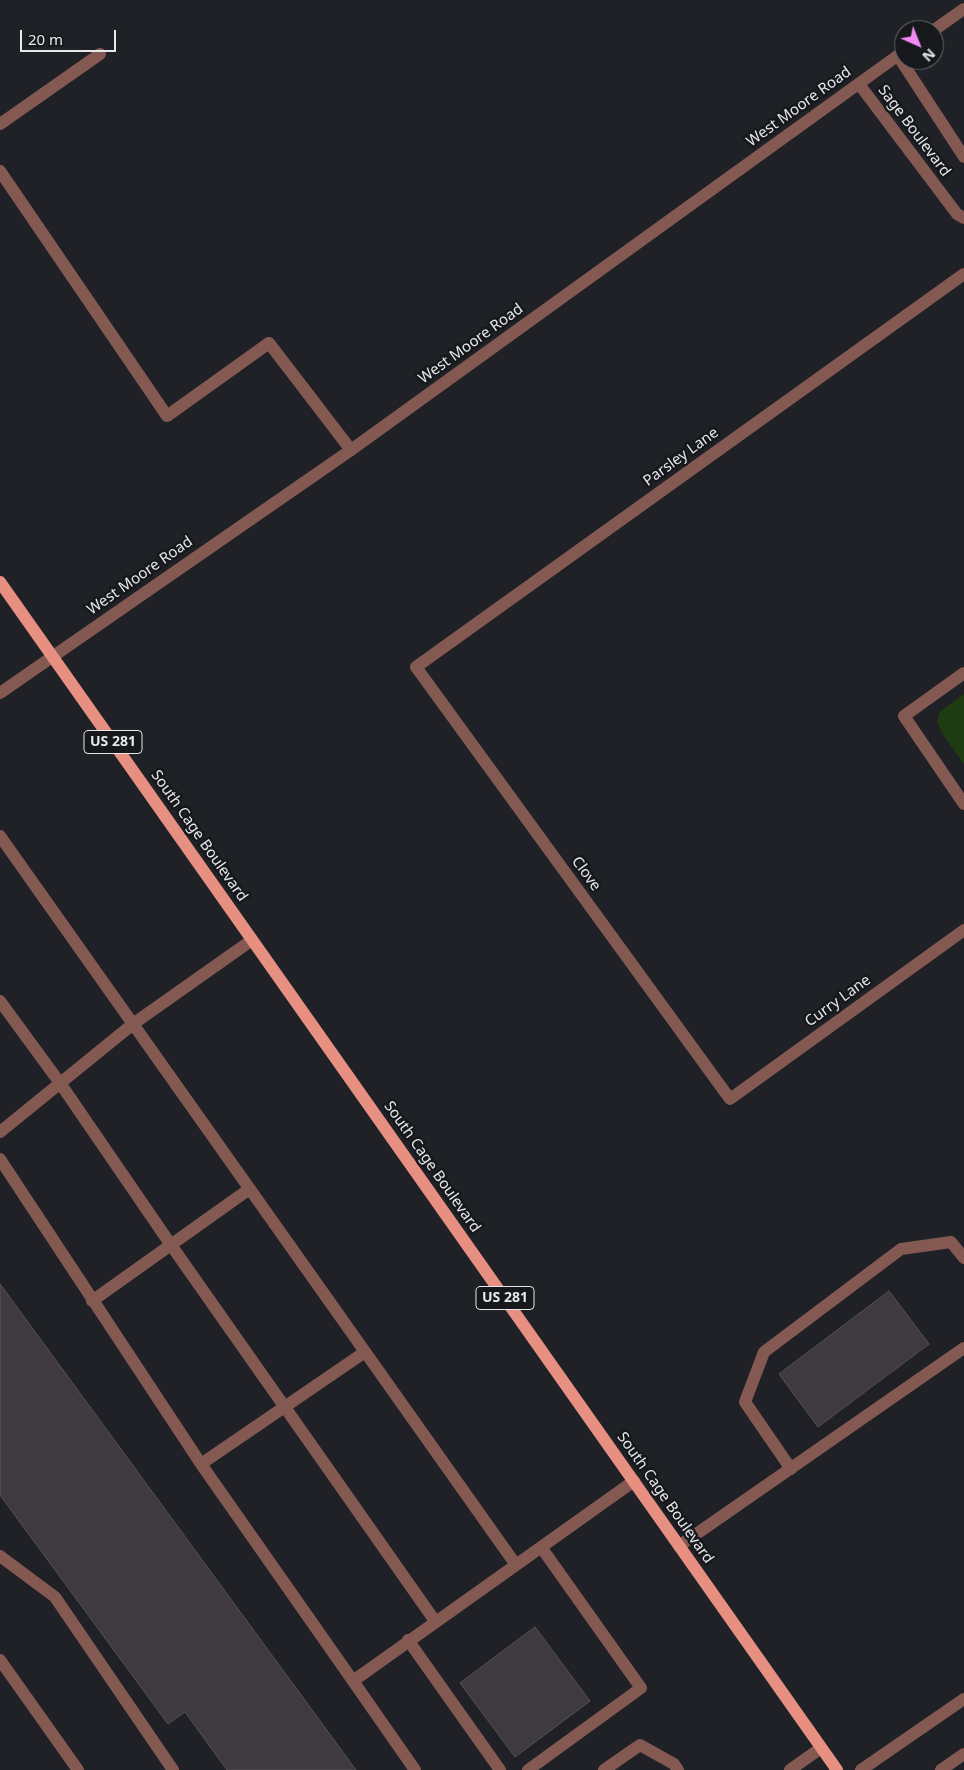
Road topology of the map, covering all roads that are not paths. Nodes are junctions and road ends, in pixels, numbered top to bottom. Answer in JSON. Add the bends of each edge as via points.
{"nodes":[{"id":1,"x":964,"y":9,"type":"edge"},
{"id":2,"x":944,"y":23,"type":"edge"},
{"id":3,"x":100,"y":54,"type":"dead end"},
{"id":4,"x":894,"y":59,"type":"edge"},
{"id":5,"x":911,"y":70,"type":"edge"},
{"id":6,"x":859,"y":84,"type":"junction"},
{"id":7,"x":0,"y":124,"type":"edge"},
{"id":8,"x":964,"y":157,"type":"edge"},
{"id":9,"x":0,"y":170,"type":"edge"},
{"id":10,"x":964,"y":218,"type":"edge"},
{"id":11,"x":964,"y":274,"type":"edge"},
{"id":12,"x":351,"y":450,"type":"junction"},
{"id":13,"x":0,"y":582,"type":"edge"},
{"id":14,"x":53,"y":656,"type":"junction"},
{"id":15,"x":416,"y":667,"type":"joint"},
{"id":16,"x":964,"y":673,"type":"edge"},
{"id":17,"x":0,"y":694,"type":"edge"},
{"id":18,"x":964,"y":804,"type":"edge"},
{"id":19,"x":0,"y":836,"type":"edge"},
{"id":20,"x":964,"y":930,"type":"edge"},
{"id":21,"x":252,"y":940,"type":"junction"},
{"id":22,"x":0,"y":1000,"type":"edge"},
{"id":23,"x":133,"y":1024,"type":"junction"},
{"id":24,"x":60,"y":1082,"type":"junction"},
{"id":25,"x":730,"y":1099,"type":"joint"},
{"id":26,"x":0,"y":1132,"type":"edge"},
{"id":27,"x":0,"y":1159,"type":"edge"},
{"id":28,"x":248,"y":1190,"type":"junction"},
{"id":29,"x":170,"y":1245,"type":"junction"},
{"id":30,"x":964,"y":1258,"type":"edge"},
{"id":31,"x":92,"y":1301,"type":"junction"},
{"id":32,"x":964,"y":1348,"type":"edge"},
{"id":33,"x":365,"y":1352,"type":"junction"},
{"id":34,"x":284,"y":1407,"type":"junction"},
{"id":35,"x":202,"y":1464,"type":"junction"},
{"id":36,"x":791,"y":1469,"type":"junction"},
{"id":37,"x":634,"y":1482,"type":"junction"},
{"id":38,"x":679,"y":1546,"type":"junction"},
{"id":39,"x":541,"y":1547,"type":"junction"},
{"id":40,"x":0,"y":1556,"type":"edge"},
{"id":41,"x":516,"y":1565,"type":"junction"},
{"id":42,"x":435,"y":1621,"type":"junction"},
{"id":43,"x":408,"y":1640,"type":"junction"},
{"id":44,"x":0,"y":1660,"type":"edge"},
{"id":45,"x":353,"y":1681,"type":"junction"},
{"id":46,"x":964,"y":1698,"type":"edge"},
{"id":47,"x":821,"y":1748,"type":"junction"},
{"id":48,"x":964,"y":1754,"type":"edge"},
{"id":49,"x":78,"y":1770,"type":"edge"},
{"id":50,"x":173,"y":1770,"type":"edge"},
{"id":51,"x":415,"y":1770,"type":"edge"},
{"id":52,"x":500,"y":1770,"type":"edge"},
{"id":53,"x":528,"y":1770,"type":"edge"},
{"id":54,"x":604,"y":1770,"type":"edge"},
{"id":55,"x":678,"y":1770,"type":"edge"},
{"id":56,"x":790,"y":1770,"type":"edge"},
{"id":57,"x":837,"y":1770,"type":"edge"},
{"id":58,"x":861,"y":1770,"type":"edge"},
{"id":59,"x":941,"y":1770,"type":"edge"}],
"edges":[{"from":1,"to":2,"type":"street"},
{"from":3,"to":7,"type":"street"},
{"from":4,"to":6,"type":"street","name":"West Moore Road"},
{"from":5,"to":8,"type":"street","name":"Sage Boulevard"},
{"from":6,"to":10,"type":"street","name":"Sage Boulevard","via":[[957,214]]},
{"from":6,"to":12,"type":"street","name":"West Moore Road"},
{"from":9,"to":12,"type":"street","via":[[167,416],[269,343]]},
{"from":11,"to":15,"type":"street","name":"Parsley Lane"},
{"from":12,"to":14,"type":"street","name":"West Moore Road"},
{"from":13,"to":14,"type":"main road","name":"South Cage Boulevard","number":"US 281"},
{"from":14,"to":17,"type":"street","name":"West Moore Road"},
{"from":14,"to":21,"type":"main road","name":"South Cage Boulevard","number":"US 281"},
{"from":15,"to":25,"type":"street","name":"Clove"},
{"from":16,"to":18,"type":"street","via":[[904,716]]},
{"from":19,"to":23,"type":"street"},
{"from":20,"to":25,"type":"street","name":"Curry Lane"},
{"from":21,"to":23,"type":"street"},
{"from":21,"to":37,"type":"main road","name":"South Cage Boulevard","number":"US 281"},
{"from":22,"to":24,"type":"street"},
{"from":23,"to":24,"type":"street"},
{"from":23,"to":28,"type":"street"},
{"from":24,"to":26,"type":"street"},
{"from":24,"to":29,"type":"street"},
{"from":27,"to":31,"type":"street"},
{"from":28,"to":29,"type":"street"},
{"from":28,"to":33,"type":"street"},
{"from":29,"to":31,"type":"street"},
{"from":29,"to":34,"type":"street"},
{"from":30,"to":36,"type":"street","via":[[951,1242],[901,1249],[764,1352],[745,1402]]},
{"from":31,"to":35,"type":"street"},
{"from":32,"to":36,"type":"street"},
{"from":33,"to":34,"type":"street"},
{"from":33,"to":41,"type":"street"},
{"from":34,"to":35,"type":"street"},
{"from":34,"to":42,"type":"street"},
{"from":35,"to":45,"type":"street"},
{"from":36,"to":38,"type":"street"},
{"from":37,"to":38,"type":"main road","name":"South Cage Boulevard","number":"US 281"},
{"from":37,"to":39,"type":"street"},
{"from":38,"to":47,"type":"main road","name":"South Cage Boulevard","number":"US 281"},
{"from":39,"to":41,"type":"street"},
{"from":39,"to":53,"type":"street","via":[[641,1688]]},
{"from":40,"to":50,"type":"street","via":[[55,1597]]},
{"from":41,"to":42,"type":"street"},
{"from":42,"to":43,"type":"street"},
{"from":43,"to":45,"type":"street"},
{"from":43,"to":52,"type":"street"},
{"from":44,"to":49,"type":"street"},
{"from":45,"to":51,"type":"street"},
{"from":46,"to":58,"type":"street"},
{"from":47,"to":56,"type":"street"},
{"from":47,"to":57,"type":"main road","name":"South Cage Boulevard","number":"US 281"},
{"from":48,"to":59,"type":"street"},
{"from":54,"to":55,"type":"street","via":[[640,1745],[674,1764]]}]}
